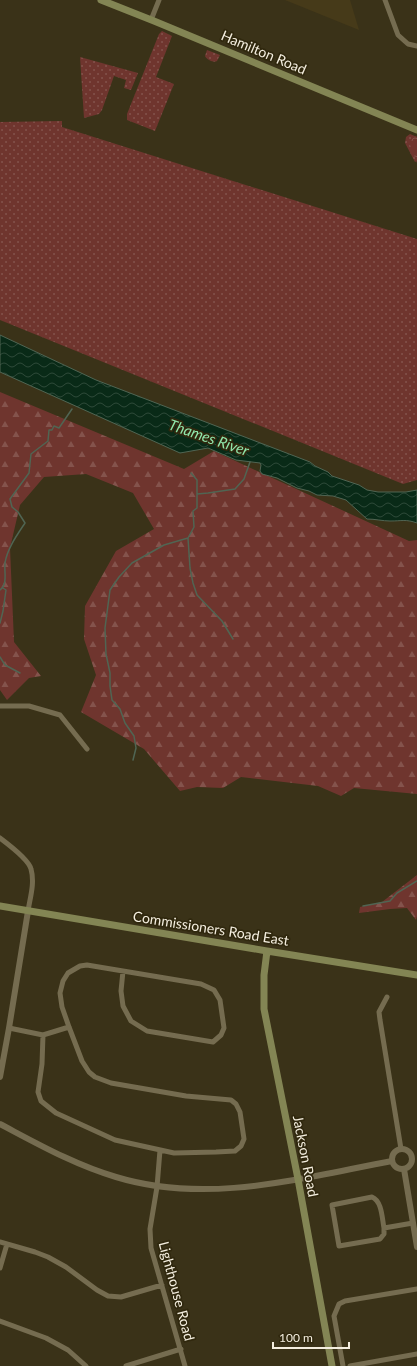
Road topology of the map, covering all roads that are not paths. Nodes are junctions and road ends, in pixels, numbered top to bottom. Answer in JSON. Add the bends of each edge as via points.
{"nodes":[{"id":1,"x":101,"y":0,"type":"edge"},
{"id":2,"x":159,"y":0,"type":"edge"},
{"id":3,"x":385,"y":0,"type":"edge"},
{"id":4,"x":151,"y":20,"type":"junction"},
{"id":5,"x":417,"y":46,"type":"edge"},
{"id":6,"x":417,"y":130,"type":"edge"},
{"id":7,"x":0,"y":706,"type":"edge"},
{"id":8,"x":87,"y":749,"type":"dead end"},
{"id":9,"x":0,"y":838,"type":"edge"},
{"id":10,"x":0,"y":906,"type":"edge"},
{"id":11,"x":28,"y":911,"type":"junction"},
{"id":12,"x":267,"y":951,"type":"junction"},
{"id":13,"x":123,"y":971,"type":"junction"},
{"id":14,"x":417,"y":975,"type":"edge"},
{"id":15,"x":387,"y":998,"type":"dead end"},
{"id":16,"x":69,"y":1027,"type":"junction"},
{"id":17,"x":9,"y":1028,"type":"junction"},
{"id":18,"x":43,"y":1035,"type":"junction"},
{"id":19,"x":0,"y":1077,"type":"edge"},
{"id":20,"x":0,"y":1124,"type":"edge"},
{"id":21,"x":401,"y":1148,"type":"junction"},
{"id":22,"x":160,"y":1150,"type":"junction"},
{"id":23,"x":392,"y":1161,"type":"junction"},
{"id":24,"x":404,"y":1169,"type":"junction"},
{"id":25,"x":298,"y":1179,"type":"junction"},
{"id":26,"x":157,"y":1187,"type":"junction"},
{"id":27,"x":413,"y":1223,"type":"junction"},
{"id":28,"x":384,"y":1228,"type":"junction"},
{"id":29,"x":0,"y":1242,"type":"edge"},
{"id":30,"x":7,"y":1244,"type":"junction"},
{"id":31,"x":417,"y":1247,"type":"edge"},
{"id":32,"x":0,"y":1268,"type":"edge"},
{"id":33,"x":162,"y":1285,"type":"junction"},
{"id":34,"x":417,"y":1289,"type":"edge"},
{"id":35,"x":0,"y":1321,"type":"edge"},
{"id":36,"x":181,"y":1349,"type":"junction"},
{"id":37,"x":417,"y":1354,"type":"edge"},
{"id":38,"x":86,"y":1366,"type":"edge"},
{"id":39,"x":126,"y":1366,"type":"edge"},
{"id":40,"x":185,"y":1366,"type":"edge"},
{"id":41,"x":332,"y":1366,"type":"edge"},
{"id":42,"x":343,"y":1366,"type":"edge"},
{"id":43,"x":350,"y":1366,"type":"edge"}],
"edges":[{"from":1,"to":4,"type":"main road","name":"Hamilton Road"},
{"from":2,"to":4,"type":"street"},
{"from":3,"to":5,"type":"street","via":[[398,35],[408,44]]},
{"from":4,"to":6,"type":"main road","name":"Hamilton Road"},
{"from":7,"to":8,"type":"street","via":[[29,706],[60,715]]},
{"from":9,"to":11,"type":"street","via":[[16,850],[31,868]]},
{"from":10,"to":11,"type":"main road","name":"Commissioners Road East"},
{"from":11,"to":12,"type":"main road","name":"Commissioners Road East"},
{"from":11,"to":17,"type":"street"},
{"from":12,"to":14,"type":"main road","name":"Commissioners Road East"},
{"from":12,"to":25,"type":"main road","name":"Jackson Road","via":[[264,1009]]},
{"from":13,"to":13,"type":"street","via":[[201,984],[214,990],[220,1000],[224,1028],[221,1035],[213,1042],[147,1031],[131,1021],[123,1006]]},
{"from":13,"to":16,"type":"street","via":[[88,965],[80,966],[68,973],[60,993]]},
{"from":15,"to":21,"type":"street","via":[[379,1012]]},
{"from":16,"to":18,"type":"street"},
{"from":16,"to":22,"type":"street","via":[[82,1062],[89,1072],[104,1081],[186,1096],[223,1098],[236,1104],[240,1112],[244,1139],[235,1151],[174,1153]]},
{"from":17,"to":18,"type":"street"},
{"from":17,"to":19,"type":"street"},
{"from":18,"to":22,"type":"street","via":[[38,1092],[45,1105],[56,1113],[115,1140]]},
{"from":20,"to":26,"type":"street","via":[[70,1161],[116,1178]]},
{"from":21,"to":23,"type":"street","via":[[394,1153]]},
{"from":21,"to":24,"type":"street","via":[[410,1151],[413,1157],[411,1165]]},
{"from":22,"to":26,"type":"street","name":"Lighthouse Road"},
{"from":23,"to":24,"type":"street","via":[[395,1166]]},
{"from":23,"to":25,"type":"street"},
{"from":24,"to":27,"type":"street"},
{"from":25,"to":26,"type":"street","via":[[255,1187],[218,1190]]},
{"from":25,"to":41,"type":"main road","name":"Jackson Road"},
{"from":26,"to":33,"type":"street","name":"Lighthouse Road","via":[[150,1229],[151,1248]]},
{"from":27,"to":28,"type":"street"},
{"from":27,"to":31,"type":"street"},
{"from":28,"to":28,"type":"street","via":[[384,1234],[380,1239],[339,1246],[332,1204],[372,1197],[379,1203]]},
{"from":29,"to":30,"type":"street"},
{"from":30,"to":32,"type":"street"},
{"from":30,"to":33,"type":"street","via":[[48,1256],[108,1296],[121,1297]]},
{"from":33,"to":36,"type":"street","name":"Lighthouse Road"},
{"from":34,"to":42,"type":"street","via":[[345,1300],[339,1304],[334,1316]]},
{"from":35,"to":38,"type":"street","via":[[46,1338],[68,1350]]},
{"from":36,"to":39,"type":"street"},
{"from":36,"to":40,"type":"street","name":"Lighthouse Road"},
{"from":37,"to":43,"type":"street"}]}
